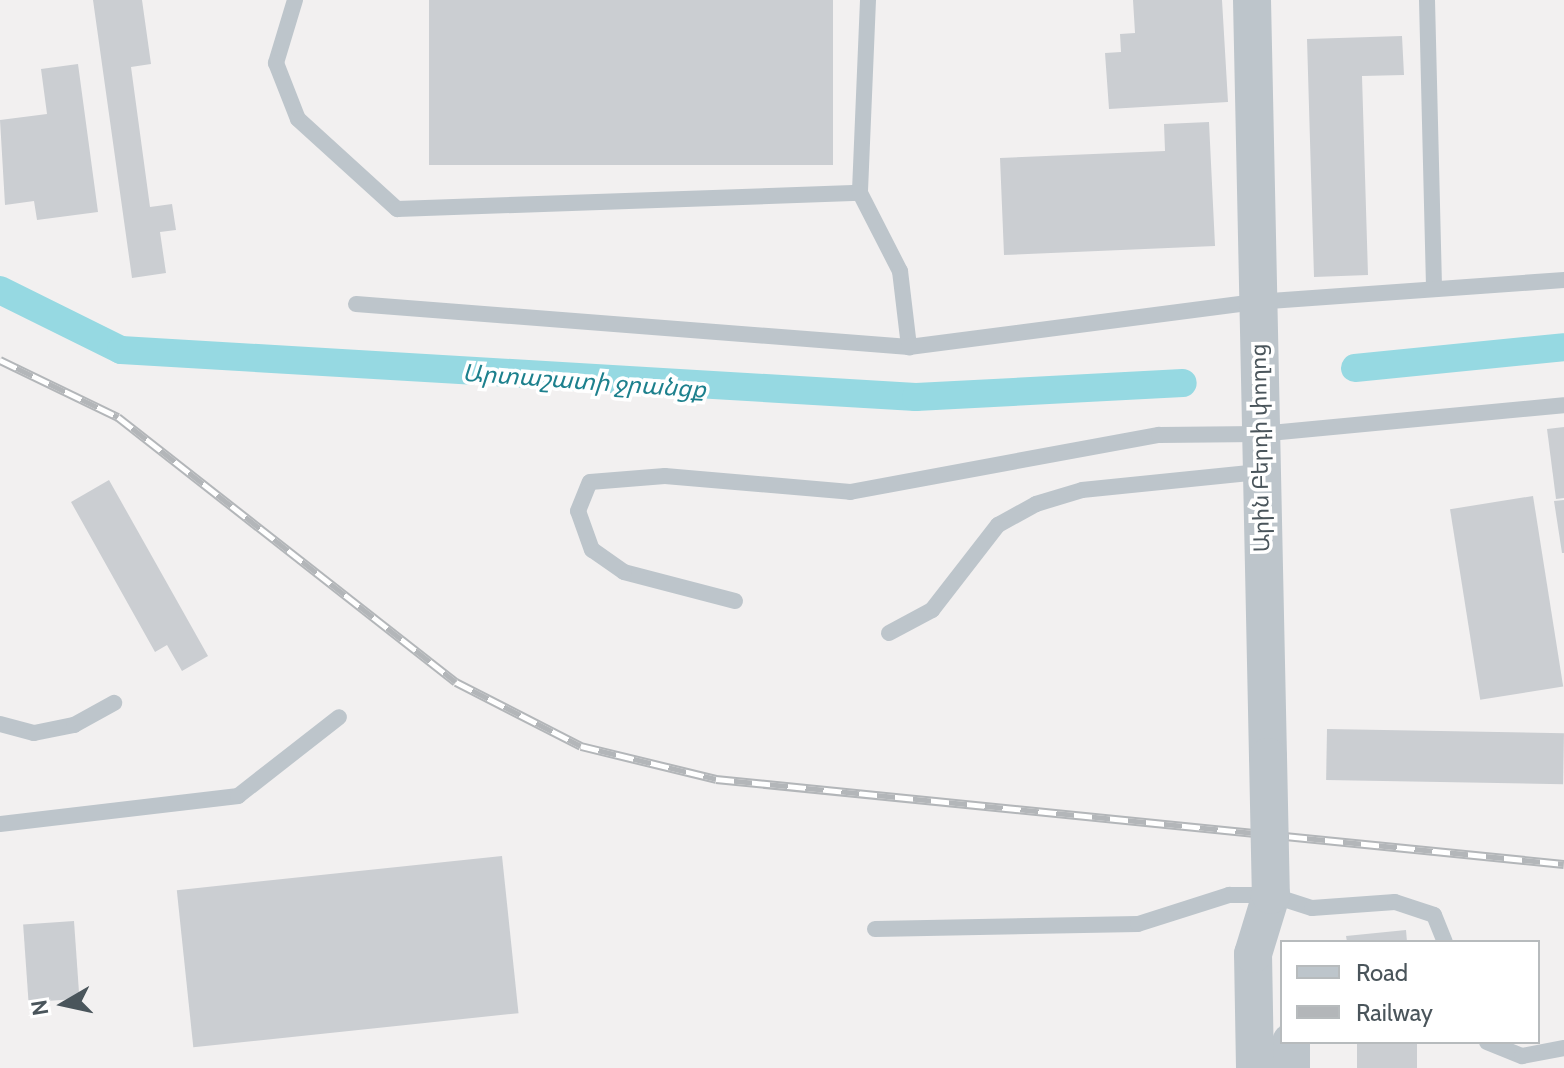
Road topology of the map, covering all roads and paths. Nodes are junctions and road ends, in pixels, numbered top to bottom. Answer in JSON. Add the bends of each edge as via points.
{"nodes":[{"id":1,"x":295,"y":0,"type":"edge"},
{"id":2,"x":868,"y":0,"type":"edge"},
{"id":3,"x":1252,"y":0,"type":"edge"},
{"id":4,"x":1427,"y":0,"type":"edge"},
{"id":5,"x":860,"y":193,"type":"junction"},
{"id":6,"x":1564,"y":280,"type":"edge"},
{"id":7,"x":1434,"y":288,"type":"junction"},
{"id":8,"x":1257,"y":302,"type":"junction"},
{"id":9,"x":356,"y":304,"type":"dead end"},
{"id":10,"x":909,"y":347,"type":"junction"},
{"id":11,"x":1564,"y":405,"type":"edge"},
{"id":12,"x":1259,"y":434,"type":"junction"},
{"id":13,"x":1259,"y":472,"type":"junction"},
{"id":14,"x":735,"y":601,"type":"dead end"},
{"id":15,"x":889,"y":633,"type":"dead end"},
{"id":16,"x":114,"y":703,"type":"dead end"},
{"id":17,"x":339,"y":717,"type":"dead end"},
{"id":18,"x":0,"y":724,"type":"edge"},
{"id":19,"x":0,"y":824,"type":"edge"},
{"id":20,"x":1271,"y":895,"type":"junction"},
{"id":21,"x":875,"y":929,"type":"dead end"},
{"id":22,"x":1287,"y":940,"type":"edge"},
{"id":23,"x":1444,"y":940,"type":"edge"},
{"id":24,"x":1291,"y":1044,"type":"edge"},
{"id":25,"x":1492,"y":1044,"type":"edge"},
{"id":26,"x":1564,"y":1048,"type":"edge"},
{"id":27,"x":1255,"y":1068,"type":"edge"},
{"id":28,"x":1291,"y":1068,"type":"edge"}],
"edges":[{"from":1,"to":5,"type":"lane","via":[[276,63],[298,119],[397,209]]},
{"from":2,"to":5,"type":"lane"},
{"from":3,"to":8,"type":"street","name":"Արին Բերդի փողոց"},
{"from":4,"to":7,"type":"lane"},
{"from":5,"to":10,"type":"lane","via":[[867,218],[891,242]]},
{"from":6,"to":7,"type":"lane"},
{"from":7,"to":8,"type":"lane"},
{"from":8,"to":10,"type":"lane"},
{"from":8,"to":12,"type":"street","name":"Արին Բերդի փողոց"},
{"from":9,"to":10,"type":"lane"},
{"from":11,"to":12,"type":"lane"},
{"from":12,"to":13,"type":"street","name":"Արին Բերդի փողոց"},
{"from":12,"to":14,"type":"lane","via":[[1159,435],[850,492],[665,476],[607,475],[590,482],[578,511],[592,550],[624,572]]},
{"from":13,"to":15,"type":"lane","via":[[1082,490],[1036,504],[998,525],[932,610]]},
{"from":13,"to":20,"type":"street","name":"Արին Բերդի փողոց","bridge":true},
{"from":16,"to":18,"type":"lane","via":[[74,725],[34,733]]},
{"from":17,"to":19,"type":"lane","via":[[238,796]]},
{"from":20,"to":21,"type":"lane","via":[[1229,895],[1138,924]]},
{"from":20,"to":22,"type":"street","name":"Արին Բերդի փողոց"},
{"from":20,"to":23,"type":"lane","via":[[1312,908],[1395,902],[1434,915]]},
{"from":20,"to":27,"type":"street","name":"Արին Բերդի փողոց","via":[[1253,954]]},
{"from":24,"to":28,"type":"street"},
{"from":25,"to":26,"type":"lane","via":[[1522,1056]]}]}
